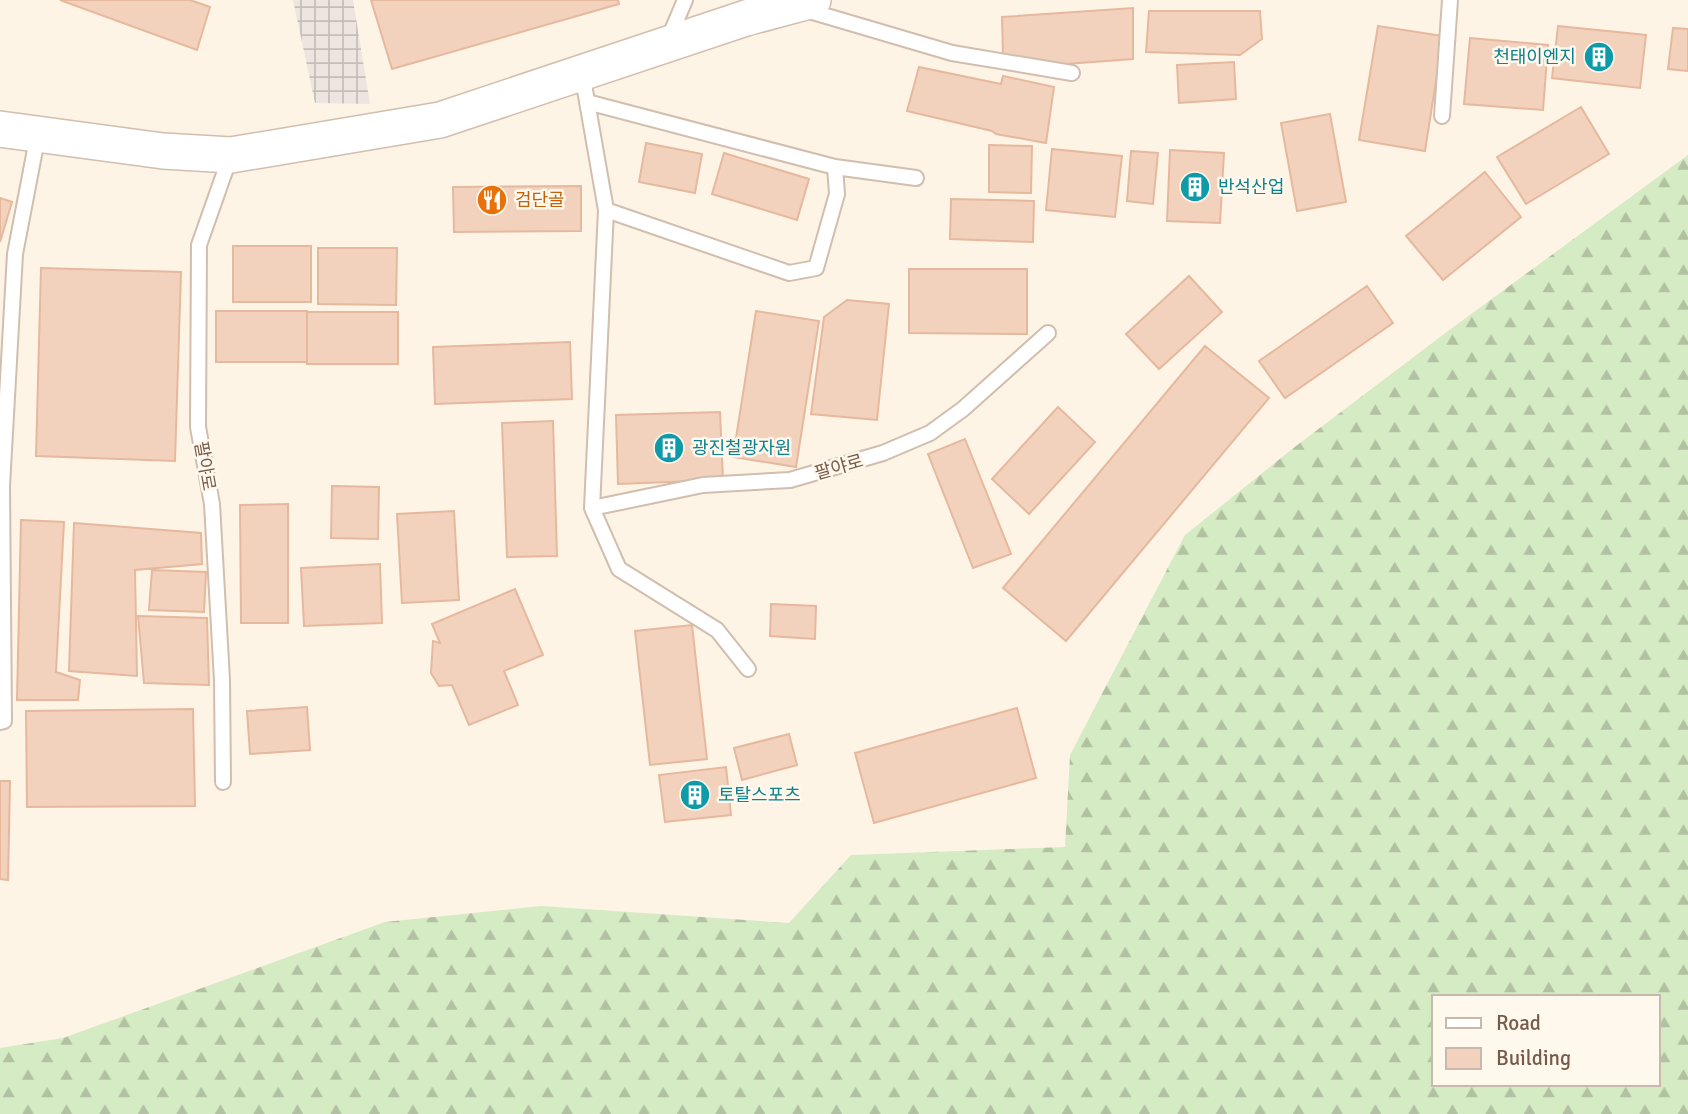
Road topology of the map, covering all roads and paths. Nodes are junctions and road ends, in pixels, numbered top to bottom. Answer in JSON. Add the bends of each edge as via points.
{"nodes":[{"id":1,"x":685,"y":0,"type":"edge"},
{"id":2,"x":1450,"y":0,"type":"edge"},
{"id":3,"x":802,"y":3,"type":"edge"},
{"id":4,"x":666,"y":45,"type":"junction"},
{"id":5,"x":1072,"y":73,"type":"dead end"},
{"id":6,"x":584,"y":88,"type":"junction"},
{"id":7,"x":1442,"y":116,"type":"dead end"},
{"id":8,"x":0,"y":129,"type":"edge"},
{"id":9,"x":38,"y":134,"type":"junction"},
{"id":10,"x":231,"y":155,"type":"junction"},
{"id":11,"x":835,"y":167,"type":"junction"},
{"id":12,"x":916,"y":178,"type":"dead end"},
{"id":13,"x":606,"y":210,"type":"junction"},
{"id":14,"x":1048,"y":334,"type":"dead end"},
{"id":15,"x":592,"y":508,"type":"junction"},
{"id":16,"x":748,"y":669,"type":"dead end"},
{"id":17,"x":0,"y":722,"type":"edge"},
{"id":18,"x":223,"y":782,"type":"dead end"}],
"edges":[{"from":1,"to":4,"type":"lane"},
{"from":2,"to":7,"type":"lane"},
{"from":3,"to":4,"type":"street"},
{"from":3,"to":5,"type":"lane","via":[[952,53]]},
{"from":4,"to":6,"type":"street"},
{"from":6,"to":10,"type":"street","via":[[440,120]]},
{"from":6,"to":11,"type":"lane"},
{"from":6,"to":13,"type":"lane"},
{"from":8,"to":9,"type":"street"},
{"from":9,"to":10,"type":"street"},
{"from":9,"to":17,"type":"lane","via":[[15,254],[2,486],[4,721]]},
{"from":10,"to":18,"type":"lane","name":"팔야로","via":[[199,245],[198,426],[212,504]]},
{"from":11,"to":12,"type":"lane"},
{"from":11,"to":13,"type":"lane","via":[[837,194],[816,268],[789,274]]},
{"from":13,"to":15,"type":"lane"},
{"from":14,"to":15,"type":"lane","name":"팔야로","via":[[930,433],[883,453],[790,480],[703,485]]},
{"from":15,"to":16,"type":"lane","via":[[618,569],[717,630]]}]}
